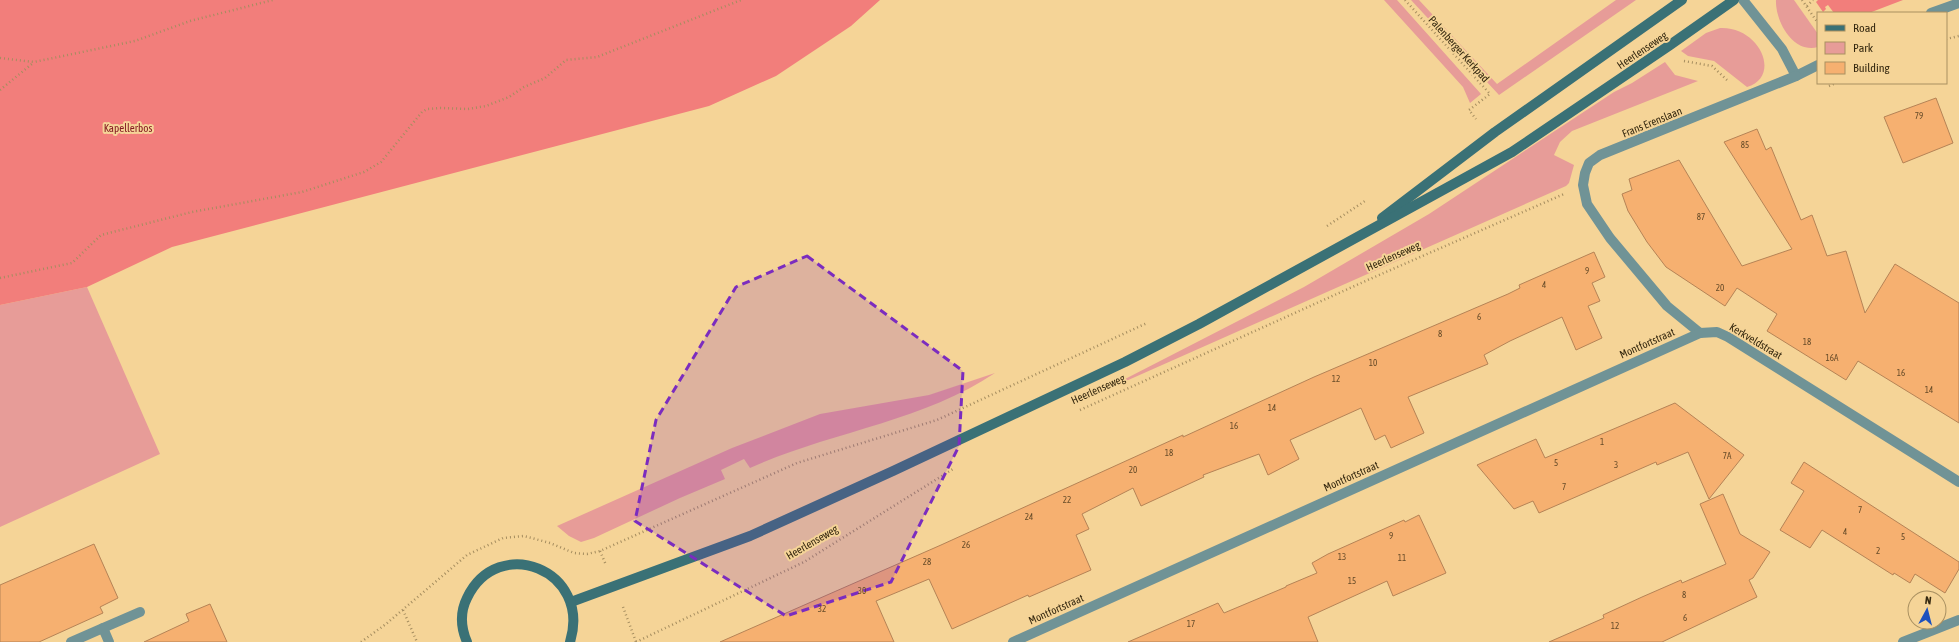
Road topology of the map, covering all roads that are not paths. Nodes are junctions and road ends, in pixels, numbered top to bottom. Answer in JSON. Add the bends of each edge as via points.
{"nodes":[{"id":1,"x":1682,"y":0,"type":"edge"},
{"id":2,"x":1734,"y":0,"type":"edge"},
{"id":3,"x":1743,"y":0,"type":"edge"},
{"id":4,"x":1959,"y":3,"type":"edge"},
{"id":5,"x":1934,"y":12,"type":"edge"},
{"id":6,"x":1817,"y":66,"type":"edge"},
{"id":7,"x":1796,"y":76,"type":"junction"},
{"id":8,"x":1354,"y":238,"type":"junction"},
{"id":9,"x":1700,"y":333,"type":"junction"},
{"id":10,"x":1959,"y":482,"type":"edge"},
{"id":11,"x":571,"y":602,"type":"junction"},
{"id":12,"x":140,"y":612,"type":"dead end"},
{"id":13,"x":1959,"y":620,"type":"edge"},
{"id":14,"x":102,"y":628,"type":"junction"},
{"id":15,"x":71,"y":642,"type":"edge"},
{"id":16,"x":109,"y":642,"type":"edge"},
{"id":17,"x":467,"y":642,"type":"edge"},
{"id":18,"x":570,"y":642,"type":"edge"},
{"id":19,"x":1013,"y":642,"type":"edge"},
{"id":20,"x":1903,"y":642,"type":"edge"}],
"edges":[{"from":1,"to":8,"type":"main road","name":"Heerlenseweg","via":[[1495,132]]},
{"from":2,"to":8,"type":"main road","name":"Heerlenseweg","via":[[1512,152]]},
{"from":3,"to":7,"type":"street","via":[[1782,50]]},
{"from":4,"to":5,"type":"street"},
{"from":6,"to":7,"type":"street","name":"Frans Erenslaan"},
{"from":7,"to":9,"type":"street","name":"Frans Erenslaan","via":[[1600,155],[1589,163],[1583,186],[1587,204],[1610,238],[1667,306]]},
{"from":8,"to":11,"type":"main road","name":"Heerlenseweg","via":[[1185,331],[893,472],[750,536]]},
{"from":9,"to":10,"type":"street","name":"Kerkveldstraat","via":[[1717,332],[1728,337]]},
{"from":9,"to":19,"type":"street","name":"Montfortstraat"},
{"from":11,"to":17,"type":"main road","via":[[564,588],[554,577],[540,569],[510,565],[495,570],[481,578],[471,589],[464,603],[462,619]]},
{"from":11,"to":18,"type":"main road","via":[[574,615]]},
{"from":12,"to":14,"type":"street"},
{"from":13,"to":20,"type":"street"},
{"from":14,"to":15,"type":"street"},
{"from":14,"to":16,"type":"street"}]}
